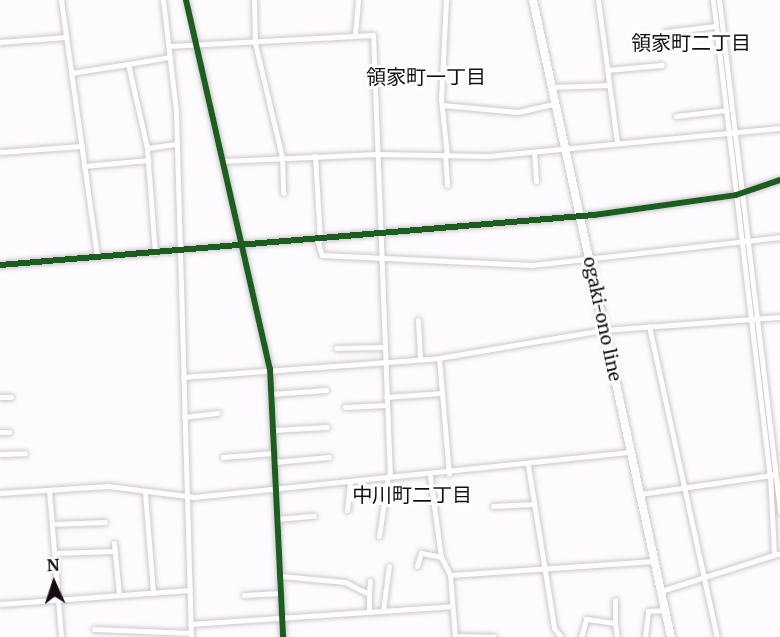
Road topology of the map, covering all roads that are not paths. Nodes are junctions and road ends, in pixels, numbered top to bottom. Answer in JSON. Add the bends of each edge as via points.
{"nodes":[{"id":1,"x":61,"y":0,"type":"edge"},
{"id":2,"x":163,"y":0,"type":"edge"},
{"id":3,"x":186,"y":0,"type":"edge"},
{"id":4,"x":254,"y":0,"type":"edge"},
{"id":5,"x":358,"y":0,"type":"edge"},
{"id":6,"x":446,"y":0,"type":"edge"},
{"id":7,"x":532,"y":0,"type":"edge"},
{"id":8,"x":598,"y":0,"type":"edge"},
{"id":9,"x":713,"y":0,"type":"edge"},
{"id":10,"x":719,"y":0,"type":"edge"},
{"id":11,"x":716,"y":26,"type":"junction"},
{"id":12,"x":665,"y":32,"type":"dead end"},
{"id":13,"x":355,"y":35,"type":"junction"},
{"id":14,"x":66,"y":37,"type":"junction"},
{"id":15,"x":255,"y":41,"type":"junction"},
{"id":16,"x":0,"y":42,"type":"edge"},
{"id":17,"x":196,"y":44,"type":"junction"},
{"id":18,"x":169,"y":46,"type":"junction"},
{"id":19,"x":170,"y":57,"type":"junction"},
{"id":20,"x":128,"y":64,"type":"junction"},
{"id":21,"x":662,"y":65,"type":"dead end"},
{"id":22,"x":607,"y":70,"type":"junction"},
{"id":23,"x":71,"y":73,"type":"junction"},
{"id":24,"x":609,"y":85,"type":"junction"},
{"id":25,"x":552,"y":87,"type":"junction"},
{"id":26,"x":556,"y":103,"type":"junction"},
{"id":27,"x":442,"y":105,"type":"junction"},
{"id":28,"x":727,"y":110,"type":"junction"},
{"id":29,"x":676,"y":116,"type":"dead end"},
{"id":30,"x":780,"y":128,"type":"edge"},
{"id":31,"x":728,"y":132,"type":"junction"},
{"id":32,"x":736,"y":132,"type":"junction"},
{"id":33,"x":617,"y":143,"type":"junction"},
{"id":34,"x":176,"y":144,"type":"junction"},
{"id":35,"x":82,"y":146,"type":"junction"},
{"id":36,"x":147,"y":148,"type":"junction"},
{"id":37,"x":566,"y":148,"type":"junction"},
{"id":38,"x":534,"y":152,"type":"junction"},
{"id":39,"x":0,"y":153,"type":"edge"},
{"id":40,"x":377,"y":153,"type":"junction"},
{"id":41,"x":446,"y":155,"type":"junction"},
{"id":42,"x":315,"y":156,"type":"junction"},
{"id":43,"x":282,"y":158,"type":"junction"},
{"id":44,"x":149,"y":160,"type":"junction"},
{"id":45,"x":224,"y":161,"type":"junction"},
{"id":46,"x":84,"y":166,"type":"junction"},
{"id":47,"x":780,"y":180,"type":"edge"},
{"id":48,"x":536,"y":182,"type":"dead end"},
{"id":49,"x":447,"y":185,"type":"dead end"},
{"id":50,"x":744,"y":192,"type":"junction"},
{"id":51,"x":283,"y":193,"type":"dead end"},
{"id":52,"x":736,"y":195,"type":"junction"},
{"id":53,"x":580,"y":217,"type":"junction"},
{"id":54,"x":378,"y":235,"type":"junction"},
{"id":55,"x":780,"y":237,"type":"edge"},
{"id":56,"x":319,"y":240,"type":"junction"},
{"id":57,"x":750,"y":241,"type":"junction"},
{"id":58,"x":742,"y":242,"type":"junction"},
{"id":59,"x":243,"y":246,"type":"junction"},
{"id":60,"x":180,"y":251,"type":"junction"},
{"id":61,"x":155,"y":253,"type":"junction"},
{"id":62,"x":97,"y":257,"type":"junction"},
{"id":63,"x":380,"y":258,"type":"junction"},
{"id":64,"x":590,"y":261,"type":"junction"},
{"id":65,"x":0,"y":265,"type":"edge"},
{"id":66,"x":780,"y":316,"type":"edge"},
{"id":67,"x":759,"y":319,"type":"junction"},
{"id":68,"x":418,"y":320,"type":"dead end"},
{"id":69,"x":751,"y":320,"type":"junction"},
{"id":70,"x":649,"y":326,"type":"junction"},
{"id":71,"x":603,"y":330,"type":"junction"},
{"id":72,"x":336,"y":348,"type":"dead end"},
{"id":73,"x":384,"y":348,"type":"junction"},
{"id":74,"x":439,"y":358,"type":"junction"},
{"id":75,"x":420,"y":359,"type":"junction"},
{"id":76,"x":384,"y":361,"type":"junction"},
{"id":77,"x":270,"y":369,"type":"junction"},
{"id":78,"x":183,"y":377,"type":"junction"},
{"id":79,"x":326,"y":390,"type":"dead end"},
{"id":80,"x":442,"y":393,"type":"junction"},
{"id":81,"x":271,"y":394,"type":"junction"},
{"id":82,"x":0,"y":397,"type":"edge"},
{"id":83,"x":11,"y":397,"type":"dead end"},
{"id":84,"x":386,"y":397,"type":"junction"},
{"id":85,"x":387,"y":405,"type":"junction"},
{"id":86,"x":345,"y":407,"type":"dead end"},
{"id":87,"x":218,"y":413,"type":"dead end"},
{"id":88,"x":184,"y":417,"type":"junction"},
{"id":89,"x":327,"y":427,"type":"dead end"},
{"id":90,"x":273,"y":430,"type":"junction"},
{"id":91,"x":0,"y":432,"type":"edge"},
{"id":92,"x":9,"y":432,"type":"dead end"},
{"id":93,"x":631,"y":452,"type":"junction"},
{"id":94,"x":25,"y":453,"type":"dead end"},
{"id":95,"x":274,"y":453,"type":"junction"},
{"id":96,"x":0,"y":454,"type":"edge"},
{"id":97,"x":223,"y":457,"type":"dead end"},
{"id":98,"x":328,"y":457,"type":"dead end"},
{"id":99,"x":274,"y":462,"type":"junction"},
{"id":100,"x":528,"y":465,"type":"junction"},
{"id":101,"x":449,"y":474,"type":"junction"},
{"id":102,"x":779,"y":474,"type":"edge"},
{"id":103,"x":770,"y":475,"type":"junction"},
{"id":104,"x":389,"y":476,"type":"junction"},
{"id":105,"x":430,"y":476,"type":"junction"},
{"id":106,"x":350,"y":481,"type":"junction"},
{"id":107,"x":684,"y":486,"type":"junction"},
{"id":108,"x":276,"y":489,"type":"junction"},
{"id":109,"x":49,"y":490,"type":"junction"},
{"id":110,"x":0,"y":493,"type":"edge"},
{"id":111,"x":145,"y":493,"type":"junction"},
{"id":112,"x":640,"y":494,"type":"junction"},
{"id":113,"x":187,"y":496,"type":"junction"},
{"id":114,"x":534,"y":504,"type":"junction"},
{"id":115,"x":493,"y":506,"type":"dead end"},
{"id":116,"x":347,"y":510,"type":"dead end"},
{"id":117,"x":780,"y":511,"type":"edge"},
{"id":118,"x":314,"y":516,"type":"dead end"},
{"id":119,"x":277,"y":519,"type":"junction"},
{"id":120,"x":105,"y":522,"type":"dead end"},
{"id":121,"x":52,"y":524,"type":"junction"},
{"id":122,"x":379,"y":536,"type":"dead end"},
{"id":123,"x":114,"y":543,"type":"dead end"},
{"id":124,"x":115,"y":551,"type":"junction"},
{"id":125,"x":54,"y":553,"type":"junction"},
{"id":126,"x":777,"y":553,"type":"edge"},
{"id":127,"x":441,"y":557,"type":"junction"},
{"id":128,"x":655,"y":561,"type":"junction"},
{"id":129,"x":388,"y":566,"type":"dead end"},
{"id":130,"x":417,"y":566,"type":"dead end"},
{"id":131,"x":544,"y":568,"type":"junction"},
{"id":132,"x":450,"y":575,"type":"junction"},
{"id":133,"x":280,"y":576,"type":"junction"},
{"id":134,"x":704,"y":577,"type":"junction"},
{"id":135,"x":370,"y":581,"type":"dead end"},
{"id":136,"x":189,"y":590,"type":"junction"},
{"id":137,"x":661,"y":591,"type":"junction"},
{"id":138,"x":153,"y":593,"type":"junction"},
{"id":139,"x":281,"y":593,"type":"junction"},
{"id":140,"x":369,"y":594,"type":"junction"},
{"id":141,"x":118,"y":595,"type":"junction"},
{"id":142,"x":244,"y":595,"type":"dead end"},
{"id":143,"x":58,"y":599,"type":"junction"},
{"id":144,"x":615,"y":600,"type":"dead end"},
{"id":145,"x":0,"y":604,"type":"edge"},
{"id":146,"x":451,"y":606,"type":"junction"},
{"id":147,"x":666,"y":610,"type":"junction"},
{"id":148,"x":369,"y":611,"type":"junction"},
{"id":149,"x":383,"y":611,"type":"junction"},
{"id":150,"x":282,"y":620,"type":"junction"},
{"id":151,"x":615,"y":623,"type":"junction"},
{"id":152,"x":190,"y":624,"type":"junction"},
{"id":153,"x":94,"y":629,"type":"dead end"},
{"id":154,"x":191,"y":635,"type":"edge"},
{"id":155,"x":61,"y":637,"type":"edge"},
{"id":156,"x":283,"y":637,"type":"edge"},
{"id":157,"x":455,"y":637,"type":"edge"},
{"id":158,"x":494,"y":637,"type":"edge"},
{"id":159,"x":561,"y":637,"type":"edge"},
{"id":160,"x":581,"y":637,"type":"edge"},
{"id":161,"x":617,"y":637,"type":"edge"},
{"id":162,"x":645,"y":637,"type":"edge"},
{"id":163,"x":671,"y":637,"type":"edge"},
{"id":164,"x":717,"y":637,"type":"edge"}],
"edges":[{"from":1,"to":14,"type":"street"},
{"from":2,"to":18,"type":"street"},
{"from":3,"to":17,"type":"street"},
{"from":4,"to":15,"type":"street"},
{"from":5,"to":13,"type":"street"},
{"from":6,"to":27,"type":"street"},
{"from":7,"to":25,"type":"main road","name":"ogaki-ono line"},
{"from":8,"to":22,"type":"street"},
{"from":9,"to":11,"type":"street"},
{"from":10,"to":32,"type":"street"},
{"from":11,"to":12,"type":"street"},
{"from":11,"to":28,"type":"street"},
{"from":13,"to":15,"type":"street"},
{"from":13,"to":40,"type":"street","via":[[373,35]]},
{"from":14,"to":16,"type":"street"},
{"from":14,"to":23,"type":"street"},
{"from":15,"to":17,"type":"street"},
{"from":15,"to":43,"type":"street"},
{"from":17,"to":18,"type":"street"},
{"from":17,"to":45,"type":"street"},
{"from":18,"to":19,"type":"street"},
{"from":19,"to":20,"type":"street"},
{"from":19,"to":34,"type":"street"},
{"from":20,"to":23,"type":"street"},
{"from":20,"to":36,"type":"street"},
{"from":21,"to":22,"type":"street"},
{"from":22,"to":24,"type":"street"},
{"from":23,"to":35,"type":"street"},
{"from":24,"to":25,"type":"street"},
{"from":24,"to":33,"type":"street"},
{"from":25,"to":26,"type":"main road","name":"ogaki-ono line"},
{"from":26,"to":27,"type":"street","via":[[518,112]]},
{"from":26,"to":37,"type":"main road","name":"ogaki-ono line"},
{"from":27,"to":41,"type":"street"},
{"from":28,"to":29,"type":"street"},
{"from":28,"to":31,"type":"street"},
{"from":30,"to":32,"type":"street"},
{"from":31,"to":32,"type":"street"},
{"from":31,"to":33,"type":"street"},
{"from":31,"to":52,"type":"street"},
{"from":32,"to":50,"type":"street"},
{"from":33,"to":37,"type":"street"},
{"from":34,"to":36,"type":"street"},
{"from":34,"to":60,"type":"street"},
{"from":35,"to":39,"type":"street"},
{"from":35,"to":46,"type":"street"},
{"from":36,"to":44,"type":"street"},
{"from":37,"to":38,"type":"street"},
{"from":37,"to":53,"type":"main road","name":"ogaki-ono line"},
{"from":38,"to":41,"type":"street"},
{"from":38,"to":48,"type":"street"},
{"from":40,"to":41,"type":"street"},
{"from":40,"to":42,"type":"street"},
{"from":40,"to":54,"type":"street"},
{"from":41,"to":49,"type":"street"},
{"from":42,"to":43,"type":"street"},
{"from":42,"to":56,"type":"street"},
{"from":43,"to":45,"type":"street"},
{"from":43,"to":51,"type":"street"},
{"from":44,"to":46,"type":"street"},
{"from":44,"to":61,"type":"street"},
{"from":45,"to":59,"type":"street"},
{"from":46,"to":62,"type":"street"},
{"from":47,"to":50,"type":"street"},
{"from":50,"to":52,"type":"street"},
{"from":50,"to":57,"type":"street"},
{"from":52,"to":53,"type":"street"},
{"from":52,"to":58,"type":"street"},
{"from":53,"to":54,"type":"street"},
{"from":53,"to":64,"type":"main road","name":"ogaki-ono line"},
{"from":54,"to":56,"type":"street"},
{"from":54,"to":63,"type":"street"},
{"from":55,"to":57,"type":"street"},
{"from":56,"to":59,"type":"street"},
{"from":56,"to":63,"type":"street","via":[[322,255]]},
{"from":57,"to":58,"type":"street"},
{"from":57,"to":67,"type":"street"},
{"from":58,"to":64,"type":"street"},
{"from":58,"to":69,"type":"street"},
{"from":59,"to":60,"type":"street"},
{"from":59,"to":77,"type":"street"},
{"from":60,"to":61,"type":"street"},
{"from":60,"to":78,"type":"street"},
{"from":61,"to":62,"type":"street"},
{"from":62,"to":65,"type":"street"},
{"from":63,"to":64,"type":"street","via":[[532,266]]},
{"from":63,"to":73,"type":"street"},
{"from":64,"to":71,"type":"main road","name":"ogaki-ono line"},
{"from":66,"to":67,"type":"street"},
{"from":67,"to":69,"type":"street"},
{"from":67,"to":102,"type":"street"},
{"from":68,"to":75,"type":"street"},
{"from":69,"to":70,"type":"street"},
{"from":69,"to":103,"type":"street"},
{"from":70,"to":71,"type":"street"},
{"from":70,"to":107,"type":"street"},
{"from":71,"to":74,"type":"street"},
{"from":71,"to":93,"type":"main road","name":"ogaki-ono line"},
{"from":72,"to":73,"type":"street"},
{"from":73,"to":76,"type":"street"},
{"from":74,"to":75,"type":"street"},
{"from":74,"to":80,"type":"street"},
{"from":75,"to":76,"type":"street"},
{"from":76,"to":77,"type":"street"},
{"from":76,"to":84,"type":"street"},
{"from":77,"to":78,"type":"street"},
{"from":77,"to":81,"type":"street"},
{"from":78,"to":88,"type":"street"},
{"from":79,"to":81,"type":"street"},
{"from":80,"to":84,"type":"street"},
{"from":80,"to":101,"type":"street"},
{"from":81,"to":90,"type":"street"},
{"from":82,"to":83,"type":"street"},
{"from":84,"to":85,"type":"street"},
{"from":85,"to":86,"type":"street"},
{"from":85,"to":104,"type":"street"},
{"from":87,"to":88,"type":"street"},
{"from":88,"to":113,"type":"street"},
{"from":89,"to":90,"type":"street"},
{"from":90,"to":95,"type":"street"},
{"from":91,"to":92,"type":"street"},
{"from":93,"to":100,"type":"street"},
{"from":93,"to":112,"type":"main road","name":"ogaki-ono line"},
{"from":94,"to":96,"type":"street"},
{"from":95,"to":97,"type":"street"},
{"from":95,"to":99,"type":"street"},
{"from":98,"to":99,"type":"street"},
{"from":99,"to":108,"type":"street"},
{"from":100,"to":101,"type":"street"},
{"from":100,"to":114,"type":"street"},
{"from":101,"to":105,"type":"street"},
{"from":102,"to":103,"type":"street"},
{"from":102,"to":117,"type":"street"},
{"from":103,"to":107,"type":"street"},
{"from":103,"to":126,"type":"street"},
{"from":104,"to":105,"type":"street"},
{"from":104,"to":106,"type":"street"},
{"from":104,"to":122,"type":"street"},
{"from":105,"to":127,"type":"street"},
{"from":106,"to":108,"type":"street"},
{"from":106,"to":116,"type":"street"},
{"from":107,"to":112,"type":"street"},
{"from":107,"to":134,"type":"street"},
{"from":108,"to":113,"type":"street"},
{"from":108,"to":119,"type":"street"},
{"from":109,"to":110,"type":"street"},
{"from":109,"to":111,"type":"street","via":[[108,486]]},
{"from":109,"to":121,"type":"street"},
{"from":111,"to":113,"type":"street"},
{"from":111,"to":138,"type":"street"},
{"from":112,"to":128,"type":"main road","name":"ogaki-ono line"},
{"from":113,"to":136,"type":"street"},
{"from":114,"to":115,"type":"street"},
{"from":114,"to":131,"type":"street"},
{"from":118,"to":119,"type":"street"},
{"from":119,"to":133,"type":"street"},
{"from":120,"to":121,"type":"street"},
{"from":121,"to":125,"type":"street"},
{"from":123,"to":124,"type":"street"},
{"from":124,"to":125,"type":"street"},
{"from":124,"to":141,"type":"street"},
{"from":125,"to":143,"type":"street"},
{"from":126,"to":134,"type":"street"},
{"from":127,"to":130,"type":"street","via":[[421,553]]},
{"from":127,"to":132,"type":"street"},
{"from":128,"to":131,"type":"street"},
{"from":128,"to":137,"type":"main road","name":"ogaki-ono line"},
{"from":129,"to":149,"type":"street"},
{"from":131,"to":132,"type":"street"},
{"from":131,"to":159,"type":"street","via":[[554,628]]},
{"from":132,"to":146,"type":"street"},
{"from":133,"to":139,"type":"street"},
{"from":133,"to":140,"type":"street","via":[[345,582]]},
{"from":134,"to":137,"type":"street"},
{"from":134,"to":164,"type":"street"},
{"from":135,"to":140,"type":"street"},
{"from":136,"to":138,"type":"street"},
{"from":136,"to":152,"type":"street"},
{"from":137,"to":147,"type":"main road","name":"ogaki-ono line"},
{"from":138,"to":141,"type":"street"},
{"from":139,"to":142,"type":"street"},
{"from":139,"to":150,"type":"street"},
{"from":140,"to":148,"type":"street"},
{"from":141,"to":143,"type":"street"},
{"from":143,"to":145,"type":"street"},
{"from":143,"to":155,"type":"street"},
{"from":144,"to":151,"type":"street"},
{"from":146,"to":149,"type":"street"},
{"from":146,"to":157,"type":"street"},
{"from":147,"to":162,"type":"street","via":[[648,611]]},
{"from":147,"to":163,"type":"main road","name":"ogaki-ono line"},
{"from":148,"to":149,"type":"street"},
{"from":148,"to":150,"type":"street"},
{"from":150,"to":152,"type":"street"},
{"from":150,"to":156,"type":"street"},
{"from":151,"to":160,"type":"street","via":[[586,619]]},
{"from":151,"to":161,"type":"street"},
{"from":152,"to":154,"type":"street"},
{"from":153,"to":154,"type":"street"},
{"from":157,"to":158,"type":"street"}]}
